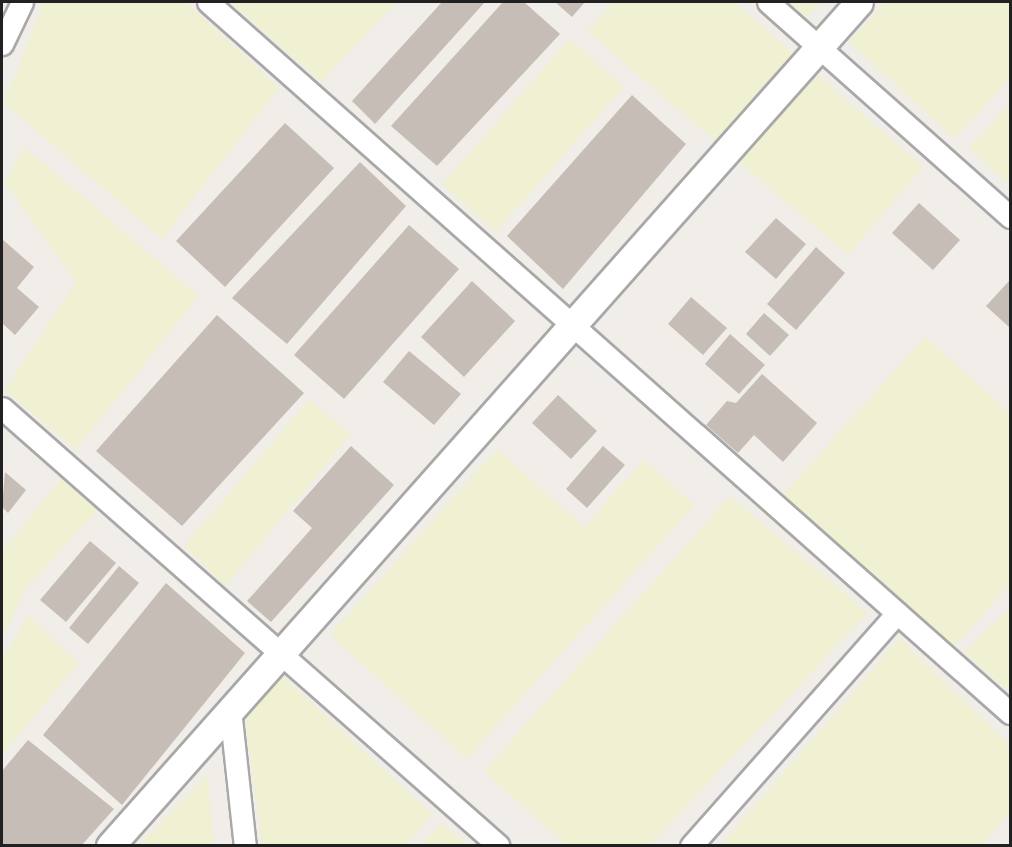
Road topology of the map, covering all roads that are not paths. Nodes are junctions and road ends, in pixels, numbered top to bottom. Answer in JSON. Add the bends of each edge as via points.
{"nodes":[{"id":1,"x":22,"y":2,"type":"edge"},
{"id":2,"x":208,"y":2,"type":"edge"},
{"id":3,"x":768,"y":2,"type":"edge"},
{"id":4,"x":859,"y":2,"type":"edge"},
{"id":5,"x":2,"y":44,"type":"edge"},
{"id":6,"x":819,"y":47,"type":"junction"},
{"id":7,"x":1011,"y":217,"type":"edge"},
{"id":8,"x":570,"y":326,"type":"junction"},
{"id":9,"x":2,"y":408,"type":"edge"},
{"id":10,"x":897,"y":613,"type":"junction"},
{"id":11,"x":281,"y":651,"type":"junction"},
{"id":12,"x":230,"y":709,"type":"junction"},
{"id":13,"x":1011,"y":713,"type":"edge"},
{"id":14,"x":110,"y":846,"type":"edge"},
{"id":15,"x":246,"y":846,"type":"edge"},
{"id":16,"x":499,"y":846,"type":"edge"},
{"id":17,"x":691,"y":846,"type":"edge"}],
"edges":[{"from":1,"to":5,"type":"street"},
{"from":2,"to":8,"type":"street"},
{"from":3,"to":6,"type":"street"},
{"from":4,"to":6,"type":"street"},
{"from":6,"to":7,"type":"street"},
{"from":6,"to":8,"type":"street"},
{"from":8,"to":10,"type":"street"},
{"from":8,"to":11,"type":"street"},
{"from":9,"to":11,"type":"street"},
{"from":10,"to":13,"type":"street"},
{"from":10,"to":17,"type":"street"},
{"from":11,"to":12,"type":"street"},
{"from":11,"to":16,"type":"street"},
{"from":12,"to":14,"type":"street"},
{"from":12,"to":15,"type":"street"}]}
